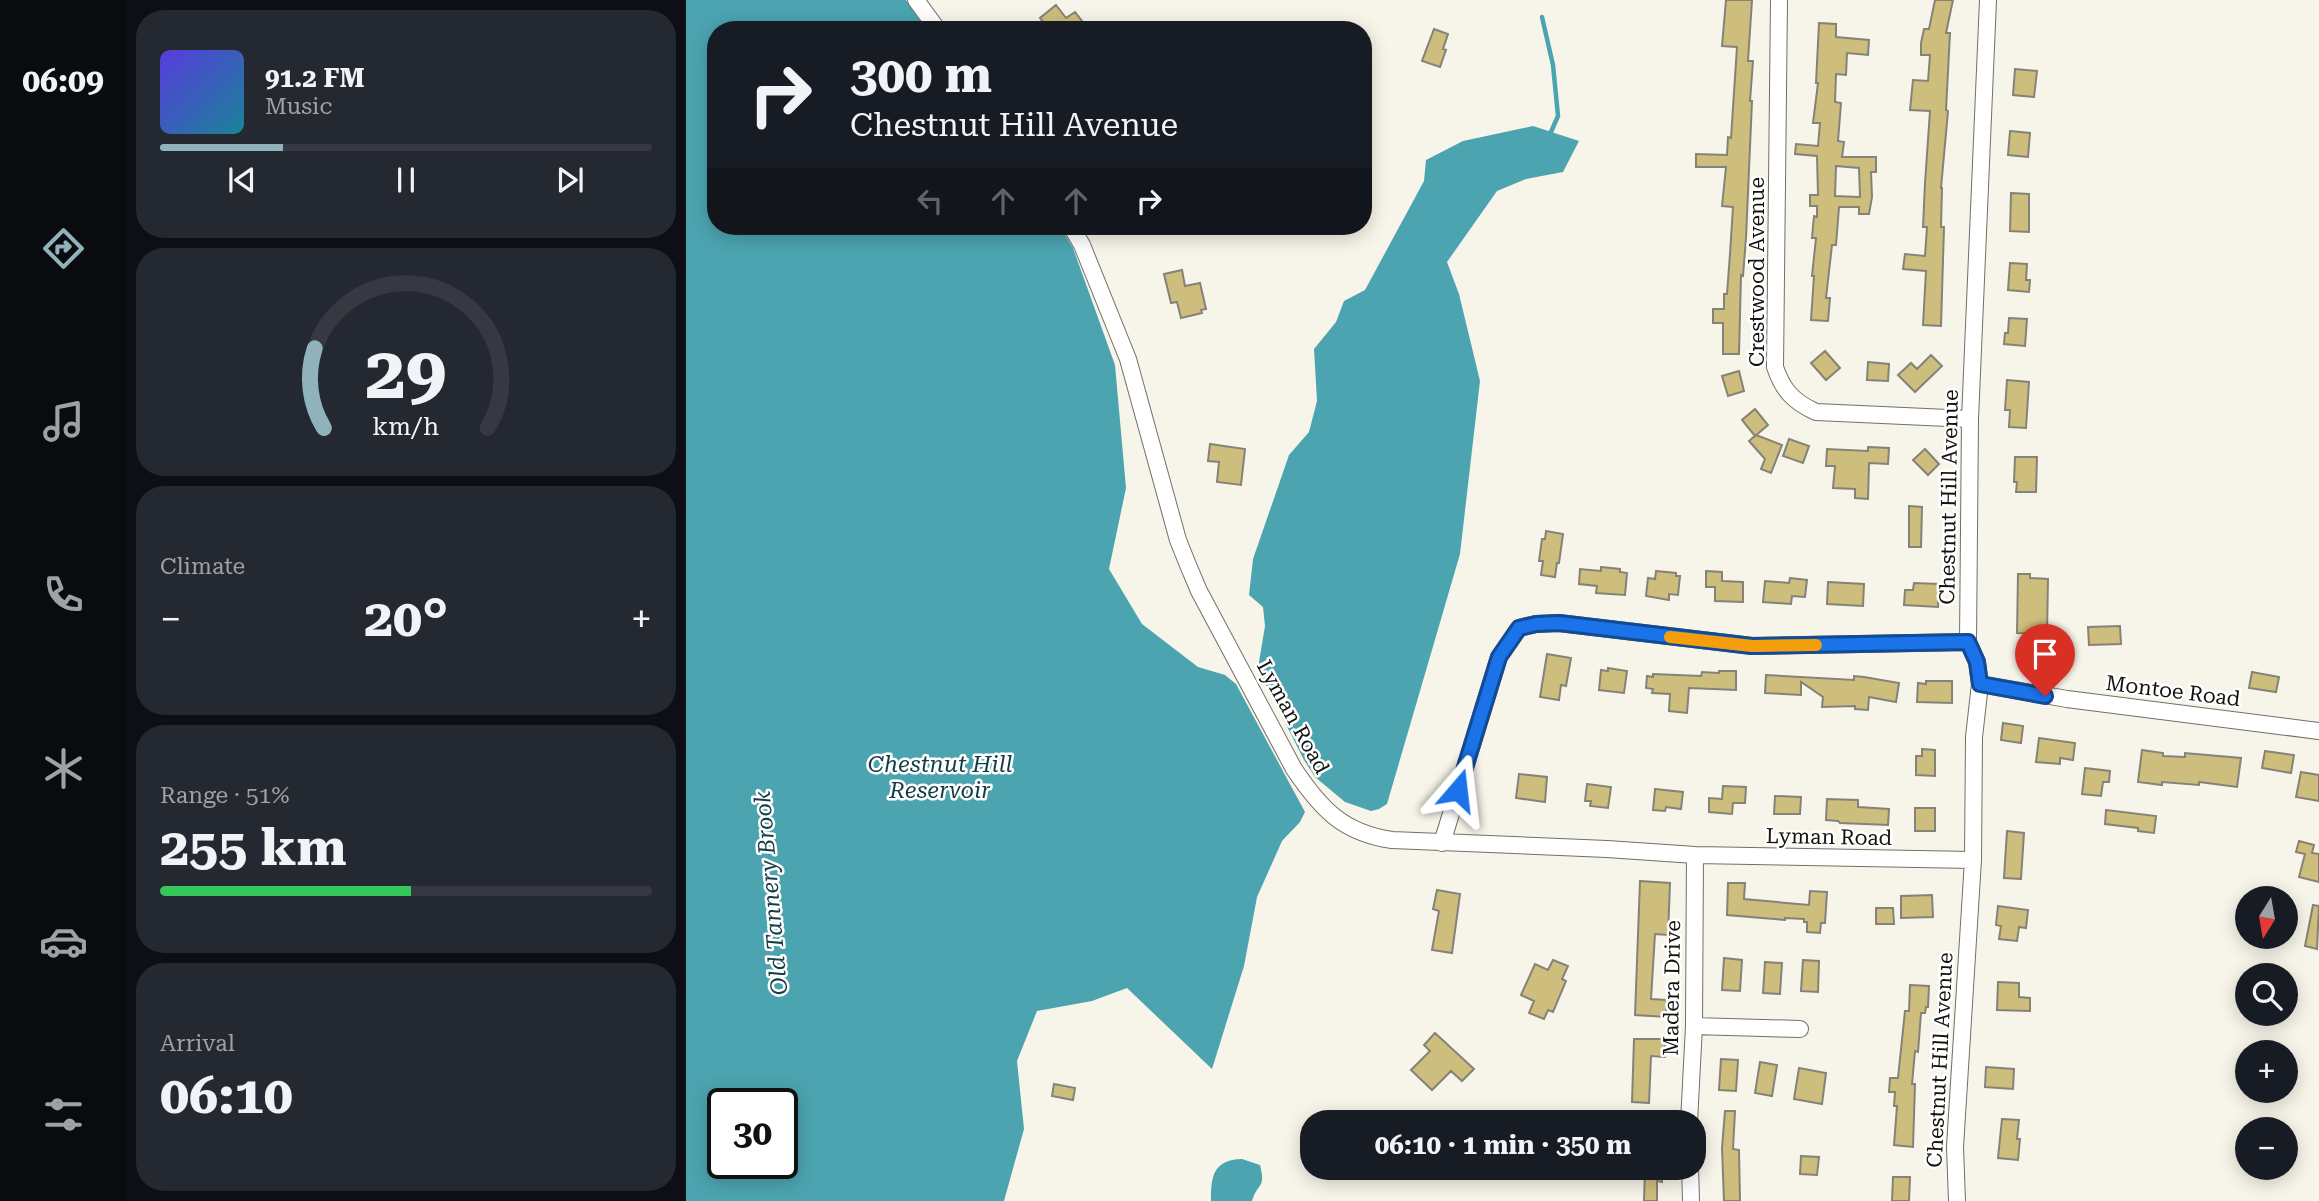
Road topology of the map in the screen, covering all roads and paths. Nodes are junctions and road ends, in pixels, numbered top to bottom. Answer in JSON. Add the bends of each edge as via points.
{"nodes":[{"id":1,"x":916,"y":0,"type":"edge"},
{"id":2,"x":1779,"y":0,"type":"edge"},
{"id":3,"x":1988,"y":0,"type":"edge"},
{"id":4,"x":931,"y":21,"type":"edge"},
{"id":5,"x":1076,"y":235,"type":"edge"},
{"id":6,"x":1970,"y":419,"type":"junction"},
{"id":7,"x":1968,"y":642,"type":"junction"},
{"id":8,"x":1980,"y":684,"type":"junction"},
{"id":9,"x":2319,"y":731,"type":"edge"},
{"id":10,"x":1442,"y":843,"type":"junction"},
{"id":11,"x":1695,"y":855,"type":"junction"},
{"id":12,"x":1973,"y":860,"type":"junction"},
{"id":13,"x":1694,"y":1026,"type":"junction"},
{"id":14,"x":1800,"y":1030,"type":"dead end"},
{"id":15,"x":1690,"y":1110,"type":"edge"},
{"id":16,"x":1690,"y":1180,"type":"edge"},
{"id":17,"x":1691,"y":1201,"type":"edge"},
{"id":18,"x":1956,"y":1201,"type":"edge"}],
"edges":[{"from":1,"to":4,"type":"street"},
{"from":2,"to":6,"type":"street","name":"Crestwood Avenue","via":[[1775,367],[1780,382],[1790,397],[1816,412]]},
{"from":3,"to":6,"type":"street","name":"Chestnut Hill Avenue"},
{"from":5,"to":10,"type":"street","name":"Lyman Road","via":[[1128,359],[1188,565],[1294,769],[1319,804],[1358,832],[1392,840]]},
{"from":6,"to":7,"type":"street","name":"Chestnut Hill Avenue"},
{"from":7,"to":8,"type":"street","name":"Chestnut Hill Avenue"},
{"from":7,"to":10,"type":"street","via":[[1752,646],[1559,623],[1519,628],[1499,657]]},
{"from":8,"to":9,"type":"street","name":"Montoe Road"},
{"from":8,"to":12,"type":"street","name":"Chestnut Hill Avenue","via":[[1974,737]]},
{"from":10,"to":11,"type":"street","name":"Lyman Road"},
{"from":11,"to":12,"type":"street","name":"Lyman Road"},
{"from":11,"to":13,"type":"street","name":"Madera Drive"},
{"from":12,"to":18,"type":"street","name":"Chestnut Hill Avenue","via":[[1955,1147]]},
{"from":13,"to":14,"type":"street"},
{"from":13,"to":15,"type":"street","name":"Madera Drive"},
{"from":16,"to":17,"type":"street"}]}
